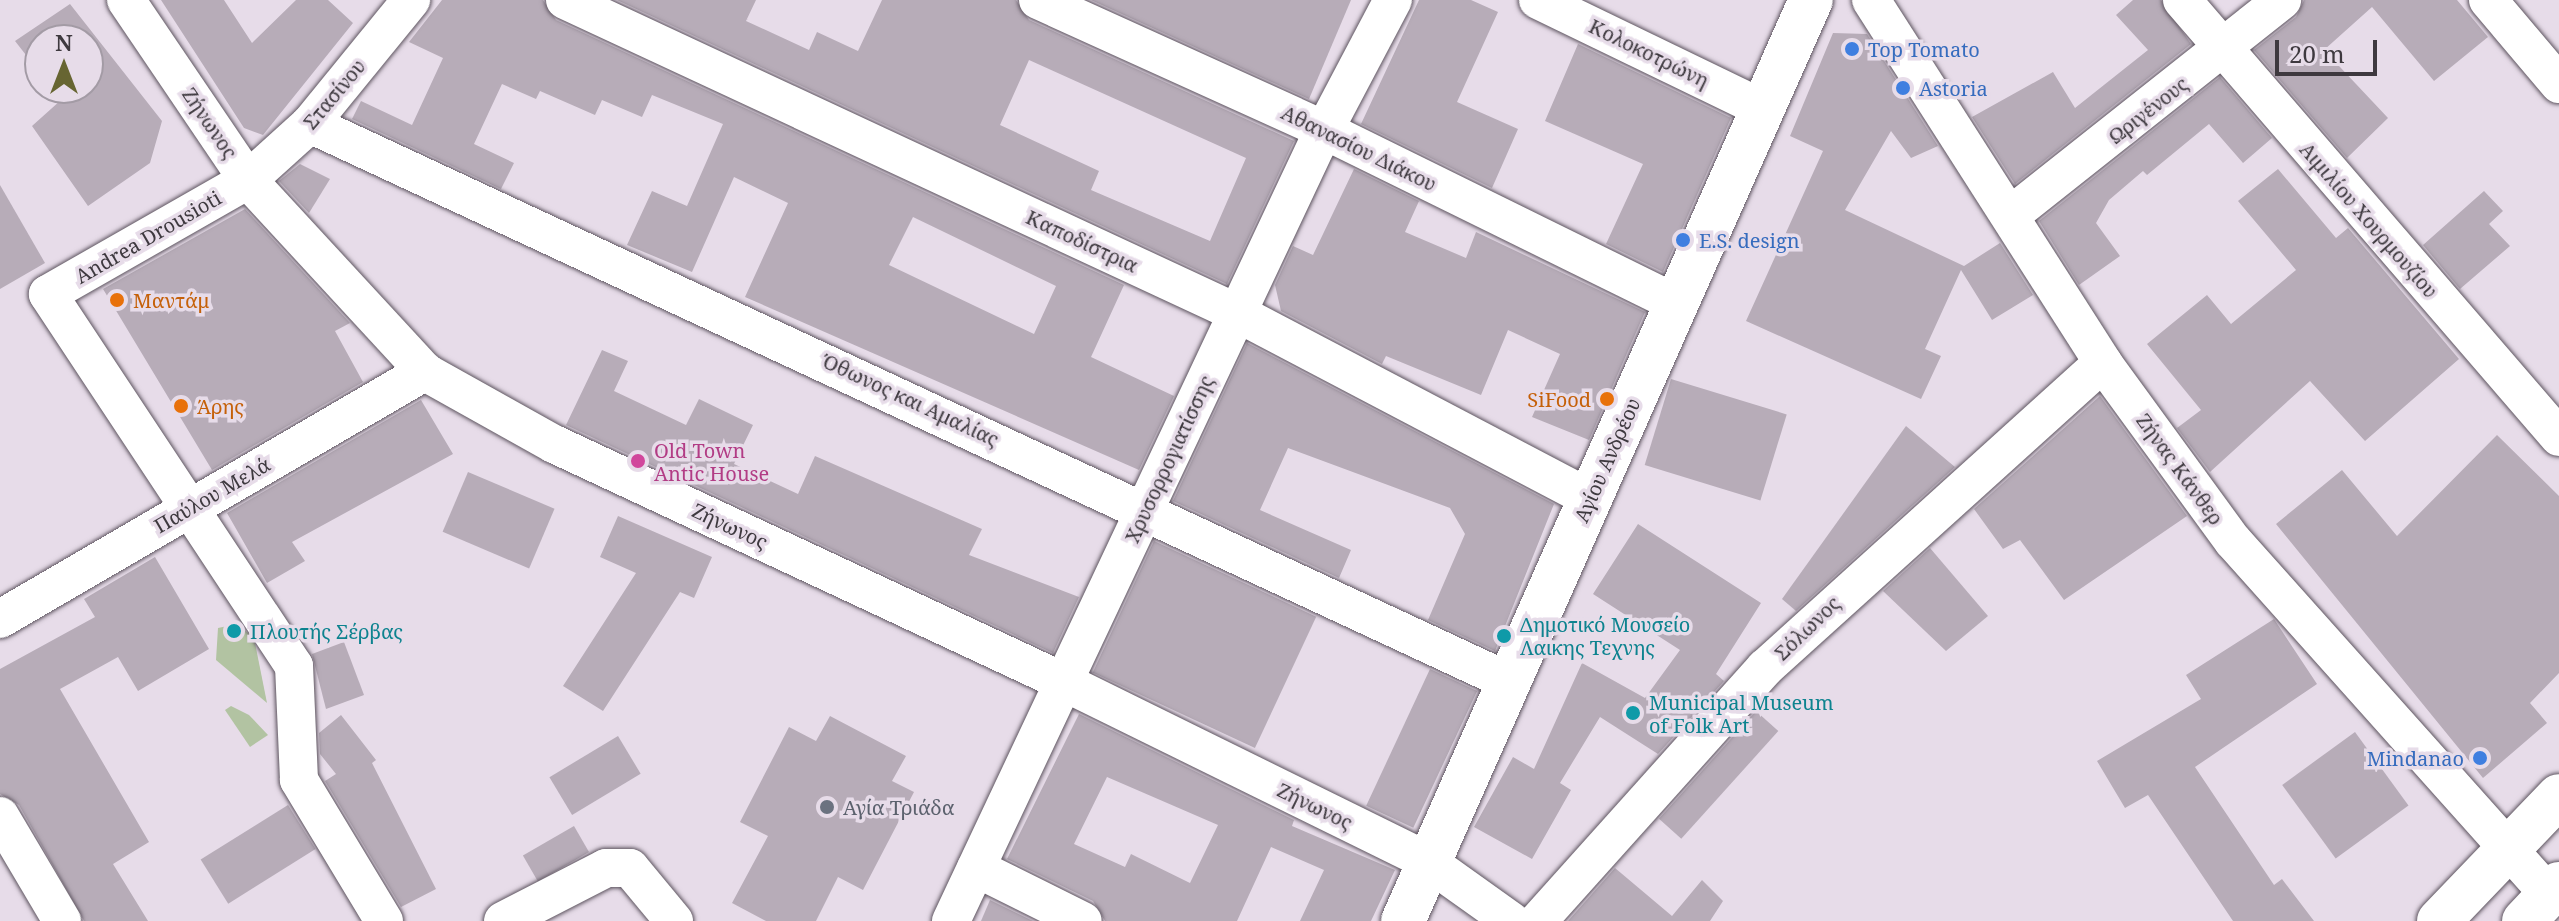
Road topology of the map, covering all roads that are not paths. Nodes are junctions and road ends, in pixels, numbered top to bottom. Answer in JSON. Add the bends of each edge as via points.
{"nodes":[{"id":1,"x":126,"y":0,"type":"edge"},
{"id":2,"x":411,"y":0,"type":"edge"},
{"id":3,"x":565,"y":0,"type":"edge"},
{"id":4,"x":1038,"y":0,"type":"edge"},
{"id":5,"x":1393,"y":0,"type":"edge"},
{"id":6,"x":1538,"y":0,"type":"edge"},
{"id":7,"x":1811,"y":0,"type":"edge"},
{"id":8,"x":1871,"y":0,"type":"edge"},
{"id":9,"x":2182,"y":0,"type":"edge"},
{"id":10,"x":2282,"y":0,"type":"edge"},
{"id":11,"x":2488,"y":0,"type":"edge"},
{"id":12,"x":2224,"y":52,"type":"junction"},
{"id":13,"x":2559,"y":84,"type":"edge"},
{"id":14,"x":1759,"y":107,"type":"junction"},
{"id":15,"x":310,"y":124,"type":"junction"},
{"id":16,"x":1324,"y":130,"type":"junction"},
{"id":17,"x":248,"y":180,"type":"junction"},
{"id":18,"x":2011,"y":215,"type":"junction"},
{"id":19,"x":1676,"y":303,"type":"junction"},
{"id":20,"x":1237,"y":313,"type":"junction"},
{"id":21,"x":2103,"y":363,"type":"junction"},
{"id":22,"x":425,"y":372,"type":"junction"},
{"id":23,"x":2559,"y":437,"type":"edge"},
{"id":24,"x":1590,"y":498,"type":"junction"},
{"id":25,"x":191,"y":507,"type":"junction"},
{"id":26,"x":1146,"y":508,"type":"junction"},
{"id":27,"x":0,"y":619,"type":"edge"},
{"id":28,"x":1064,"y":682,"type":"junction"},
{"id":29,"x":1510,"y":682,"type":"junction"},
{"id":30,"x":2559,"y":796,"type":"edge"},
{"id":31,"x":0,"y":816,"type":"edge"},
{"id":32,"x":2509,"y":848,"type":"junction"},
{"id":33,"x":1427,"y":861,"type":"junction"},
{"id":34,"x":976,"y":868,"type":"junction"},
{"id":35,"x":2544,"y":899,"type":"edge"},
{"id":36,"x":62,"y":921,"type":"edge"},
{"id":37,"x":384,"y":921,"type":"edge"},
{"id":38,"x":503,"y":921,"type":"edge"},
{"id":39,"x":674,"y":921,"type":"edge"},
{"id":40,"x":951,"y":921,"type":"edge"},
{"id":41,"x":1083,"y":921,"type":"edge"},
{"id":42,"x":1403,"y":921,"type":"edge"},
{"id":43,"x":1511,"y":921,"type":"edge"},
{"id":44,"x":1538,"y":921,"type":"edge"},
{"id":45,"x":2439,"y":921,"type":"edge"}],
"edges":[{"from":1,"to":17,"type":"street","name":"Ζήνωνος"},
{"from":2,"to":15,"type":"street","name":"Στασίνου"},
{"from":3,"to":20,"type":"street","name":"Καποδίστρια"},
{"from":4,"to":16,"type":"street","name":"Αθανασίου Διάκου"},
{"from":5,"to":16,"type":"street","name":"Χρυσορρογιατίσσης"},
{"from":6,"to":14,"type":"street","name":"Κολοκοτρώνη"},
{"from":7,"to":14,"type":"street","name":"Αγίου Ανδρέου"},
{"from":8,"to":18,"type":"street","name":"Ζήνας Κάνθερ"},
{"from":9,"to":12,"type":"street","name":"Αιμιλίου Χουρμουζίου"},
{"from":10,"to":12,"type":"street","name":"Ωριγένους"},
{"from":11,"to":13,"type":"street"},
{"from":12,"to":18,"type":"street","name":"Ωριγένους"},
{"from":12,"to":23,"type":"street","name":"Αιμιλίου Χουρμουζίου"},
{"from":14,"to":19,"type":"street","name":"Αγίου Ανδρέου"},
{"from":15,"to":17,"type":"street","name":"Στασίνου"},
{"from":15,"to":26,"type":"street","name":"Όθωνος και Αμαλίας"},
{"from":16,"to":19,"type":"street","name":"Αθανασίου Διάκου"},
{"from":16,"to":20,"type":"street","name":"Χρυσορρογιατίσσης"},
{"from":17,"to":22,"type":"street","name":"Ζήνωνος"},
{"from":17,"to":25,"type":"street","name":"Andrea Drousioti","via":[[48,294]]},
{"from":18,"to":21,"type":"street","name":"Ζήνας Κάνθερ"},
{"from":19,"to":24,"type":"street","name":"Αγίου Ανδρέου"},
{"from":20,"to":24,"type":"street","name":"Καποδίστρια"},
{"from":20,"to":26,"type":"street","name":"Χρυσορρογιατίσσης"},
{"from":21,"to":32,"type":"street","name":"Ζήνας Κάνθερ","via":[[2233,541]]},
{"from":21,"to":44,"type":"street","name":"Σόλωνος","via":[[1765,668]]},
{"from":22,"to":25,"type":"street","name":"Παύλου Μελά"},
{"from":22,"to":28,"type":"street","name":"Ζήνωνος","via":[[554,444]]},
{"from":24,"to":29,"type":"street","name":"Αγίου Ανδρέου"},
{"from":25,"to":27,"type":"street","name":"Παύλου Μελά"},
{"from":25,"to":37,"type":"street","via":[[294,666],[299,780]]},
{"from":26,"to":28,"type":"street","name":"Χρυσορρογιατίσσης"},
{"from":26,"to":29,"type":"street","name":"Όθωνος και Αμαλίας"},
{"from":28,"to":33,"type":"street","name":"Ζήνωνος"},
{"from":28,"to":34,"type":"street","name":"Χρυσορρογιατίσσης"},
{"from":29,"to":33,"type":"street","name":"Αγίου Ανδρέου"},
{"from":30,"to":32,"type":"street"},
{"from":31,"to":36,"type":"street"},
{"from":32,"to":35,"type":"street","name":"Ζήνας Κάνθερ"},
{"from":32,"to":45,"type":"street"},
{"from":33,"to":42,"type":"street","name":"Αγίου Ανδρέου"},
{"from":33,"to":43,"type":"street","name":"Ζήνωνος"},
{"from":34,"to":40,"type":"street","name":"Χρυσορρογιατίσσης"},
{"from":34,"to":41,"type":"street"},
{"from":38,"to":39,"type":"street","via":[[606,868],[630,868]]}]}
